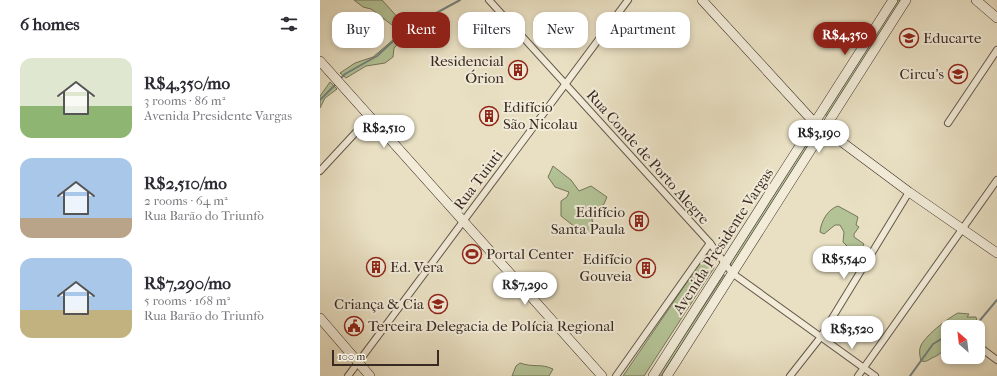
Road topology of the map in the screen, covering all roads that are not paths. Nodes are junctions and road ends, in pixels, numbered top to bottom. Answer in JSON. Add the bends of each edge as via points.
{"nodes":[{"id":1,"x":489,"y":0,"type":"edge"},
{"id":2,"x":628,"y":0,"type":"edge"},
{"id":3,"x":702,"y":0,"type":"edge"},
{"id":4,"x":893,"y":0,"type":"edge"},
{"id":5,"x":906,"y":0,"type":"edge"},
{"id":6,"x":976,"y":0,"type":"edge"},
{"id":7,"x":997,"y":18,"type":"edge"},
{"id":8,"x":997,"y":50,"type":"edge"},
{"id":9,"x":320,"y":61,"type":"edge"},
{"id":10,"x":565,"y":85,"type":"junction"},
{"id":11,"x":370,"y":117,"type":"junction"},
{"id":12,"x":815,"y":123,"type":"junction"},
{"id":13,"x":948,"y":123,"type":"dead end"},
{"id":14,"x":823,"y":129,"type":"junction"},
{"id":15,"x":320,"y":171,"type":"edge"},
{"id":16,"x":997,"y":180,"type":"edge"},
{"id":17,"x":909,"y":192,"type":"junction"},
{"id":18,"x":464,"y":222,"type":"junction"},
{"id":19,"x":962,"y":229,"type":"junction"},
{"id":20,"x":710,"y":243,"type":"junction"},
{"id":21,"x":997,"y":253,"type":"edge"},
{"id":22,"x":725,"y":264,"type":"junction"},
{"id":23,"x":732,"y":273,"type":"junction"},
{"id":24,"x":320,"y":318,"type":"edge"},
{"id":25,"x":820,"y":338,"type":"junction"},
{"id":26,"x":985,"y":351,"type":"edge"},
{"id":27,"x":997,"y":360,"type":"edge"},
{"id":28,"x":358,"y":362,"type":"junction"},
{"id":29,"x":863,"y":368,"type":"junction"},
{"id":30,"x":348,"y":376,"type":"edge"},
{"id":31,"x":370,"y":376,"type":"edge"},
{"id":32,"x":602,"y":376,"type":"edge"},
{"id":33,"x":616,"y":376,"type":"edge"},
{"id":34,"x":653,"y":376,"type":"edge"},
{"id":35,"x":667,"y":376,"type":"edge"},
{"id":36,"x":790,"y":376,"type":"edge"},
{"id":37,"x":858,"y":376,"type":"edge"},
{"id":38,"x":875,"y":376,"type":"edge"}],
"edges":[{"from":1,"to":10,"type":"street","name":"Rua Conde de Porto Alegre"},
{"from":2,"to":10,"type":"street","name":"Rua Tuiuti"},
{"from":3,"to":12,"type":"street"},
{"from":4,"to":12,"type":"street","name":"Avenida Presidente Vargas"},
{"from":5,"to":14,"type":"street","name":"Avenida Presidente Vargas"},
{"from":6,"to":7,"type":"street"},
{"from":8,"to":13,"type":"street"},
{"from":9,"to":11,"type":"street"},
{"from":10,"to":18,"type":"street","name":"Rua Tuiuti"},
{"from":10,"to":20,"type":"street","name":"Rua Conde de Porto Alegre"},
{"from":11,"to":15,"type":"street"},
{"from":11,"to":18,"type":"street"},
{"from":12,"to":14,"type":"street"},
{"from":12,"to":22,"type":"street","name":"Avenida Presidente Vargas"},
{"from":14,"to":17,"type":"street"},
{"from":14,"to":23,"type":"street","name":"Avenida Presidente Vargas"},
{"from":16,"to":19,"type":"street"},
{"from":17,"to":19,"type":"street"},
{"from":17,"to":25,"type":"street"},
{"from":18,"to":28,"type":"street","name":"Rua Tuiuti"},
{"from":18,"to":32,"type":"street"},
{"from":19,"to":21,"type":"street"},
{"from":19,"to":29,"type":"street"},
{"from":20,"to":22,"type":"street","name":"Rua Conde de Porto Alegre"},
{"from":20,"to":33,"type":"street"},
{"from":22,"to":23,"type":"street","name":"Rua Conde de Porto Alegre"},
{"from":22,"to":34,"type":"street","name":"Avenida Presidente Vargas"},
{"from":23,"to":25,"type":"street","name":"Rua Conde de Porto Alegre"},
{"from":23,"to":35,"type":"street","name":"Avenida Presidente Vargas"},
{"from":24,"to":28,"type":"street"},
{"from":25,"to":29,"type":"street","name":"Rua Conde de Porto Alegre"},
{"from":25,"to":36,"type":"street"},
{"from":26,"to":27,"type":"street"},
{"from":28,"to":30,"type":"street","name":"Rua Tuiuti"},
{"from":28,"to":31,"type":"street"},
{"from":29,"to":37,"type":"street"},
{"from":29,"to":38,"type":"street","name":"Rua Conde de Porto Alegre"}]}
